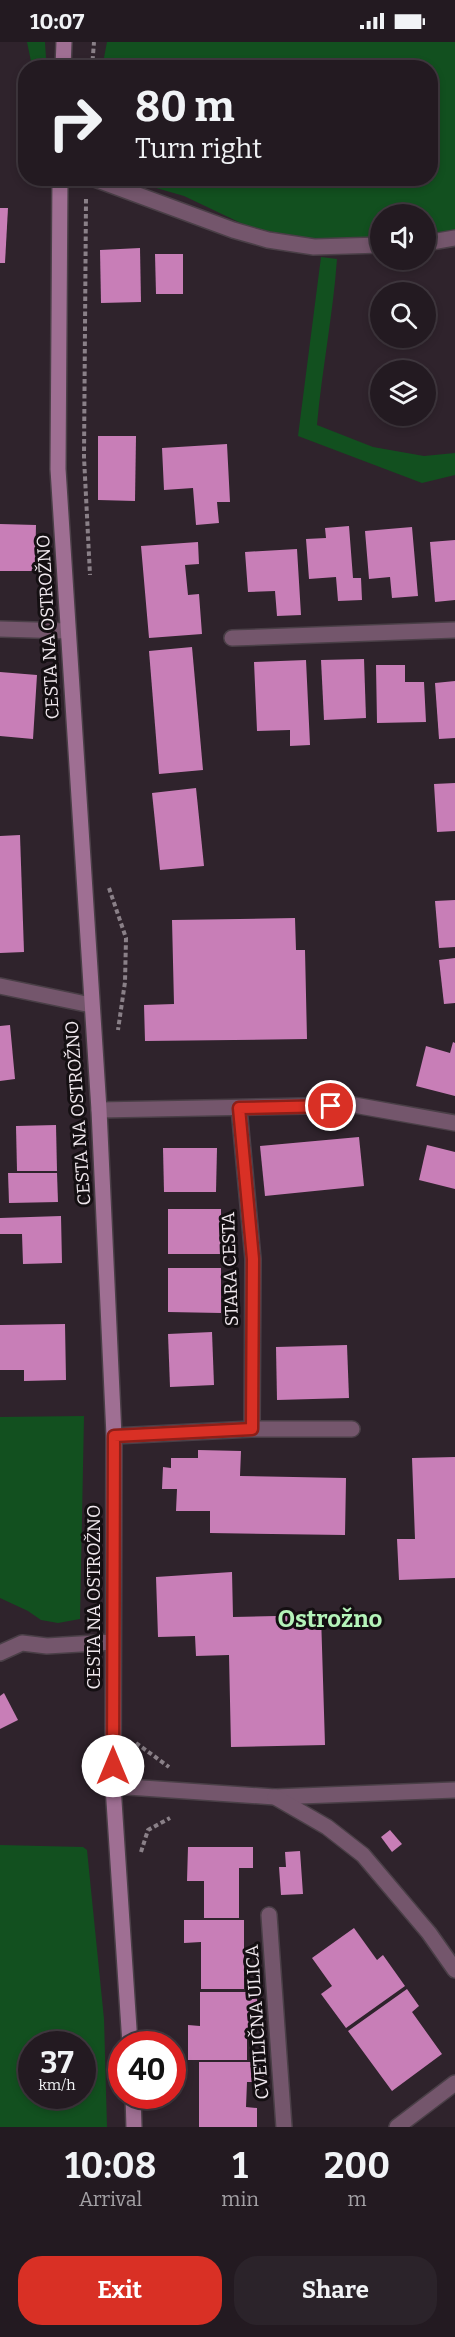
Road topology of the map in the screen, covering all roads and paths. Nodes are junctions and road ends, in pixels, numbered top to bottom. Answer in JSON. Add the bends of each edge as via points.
{"nodes":[{"id":1,"x":63,"y":42,"type":"edge"},
{"id":2,"x":94,"y":42,"type":"edge"},
{"id":3,"x":63,"y":60,"type":"edge"},
{"id":4,"x":93,"y":60,"type":"edge"},
{"id":5,"x":60,"y":186,"type":"edge"},
{"id":6,"x":112,"y":186,"type":"edge"},
{"id":7,"x":455,"y":238,"type":"edge"},
{"id":8,"x":436,"y":241,"type":"edge"},
{"id":9,"x":370,"y":245,"type":"edge"},
{"id":10,"x":0,"y":629,"type":"edge"},
{"id":11,"x":455,"y":630,"type":"edge"},
{"id":12,"x":68,"y":631,"type":"junction"},
{"id":13,"x":232,"y":638,"type":"dead end"},
{"id":14,"x":0,"y":986,"type":"edge"},
{"id":15,"x":91,"y":1005,"type":"junction"},
{"id":16,"x":239,"y":1108,"type":"junction"},
{"id":17,"x":99,"y":1110,"type":"junction"},
{"id":18,"x":455,"y":1123,"type":"edge"},
{"id":19,"x":252,"y":1429,"type":"junction"},
{"id":20,"x":352,"y":1429,"type":"dead end"},
{"id":21,"x":114,"y":1436,"type":"junction"},
{"id":22,"x":114,"y":1642,"type":"junction"},
{"id":23,"x":0,"y":1653,"type":"edge"},
{"id":24,"x":113,"y":1786,"type":"junction"},
{"id":25,"x":455,"y":1790,"type":"edge"},
{"id":26,"x":275,"y":1797,"type":"junction"},
{"id":27,"x":269,"y":1915,"type":"dead end"},
{"id":28,"x":455,"y":1970,"type":"edge"},
{"id":29,"x":129,"y":2031,"type":"edge"},
{"id":30,"x":455,"y":2083,"type":"edge"},
{"id":31,"x":133,"y":2109,"type":"edge"},
{"id":32,"x":134,"y":2127,"type":"edge"},
{"id":33,"x":284,"y":2127,"type":"edge"},
{"id":34,"x":397,"y":2127,"type":"edge"}],
"edges":[{"from":1,"to":3,"type":"street"},
{"from":2,"to":4,"type":"path"},
{"from":5,"to":12,"type":"street","name":"CESTA NA OSTROŽNO","via":[[58,469]]},
{"from":6,"to":9,"type":"street","via":[[268,240],[314,247]]},
{"from":7,"to":8,"type":"street"},
{"from":10,"to":12,"type":"street"},
{"from":11,"to":13,"type":"street"},
{"from":12,"to":15,"type":"street","name":"CESTA NA OSTROŽNO"},
{"from":14,"to":15,"type":"street"},
{"from":15,"to":17,"type":"street","name":"CESTA NA OSTROŽNO"},
{"from":16,"to":17,"type":"street"},
{"from":16,"to":18,"type":"street","via":[[354,1105]]},
{"from":16,"to":19,"type":"street","name":"STARA CESTA","via":[[253,1259]]},
{"from":17,"to":21,"type":"street","name":"CESTA NA OSTROŽNO"},
{"from":19,"to":20,"type":"street"},
{"from":19,"to":21,"type":"street"},
{"from":21,"to":22,"type":"street","name":"CESTA NA OSTROŽNO"},
{"from":22,"to":23,"type":"street","via":[[47,1646],[22,1643]]},
{"from":22,"to":24,"type":"street","name":"CESTA NA OSTROŽNO"},
{"from":24,"to":26,"type":"street"},
{"from":24,"to":29,"type":"street","name":"CESTA NA OSTROŽNO"},
{"from":25,"to":26,"type":"street"},
{"from":26,"to":28,"type":"street","via":[[327,1827],[363,1855]]},
{"from":27,"to":33,"type":"street","name":"CVETLIČNA ULICA"},
{"from":30,"to":34,"type":"street"},
{"from":31,"to":32,"type":"street"}]}
